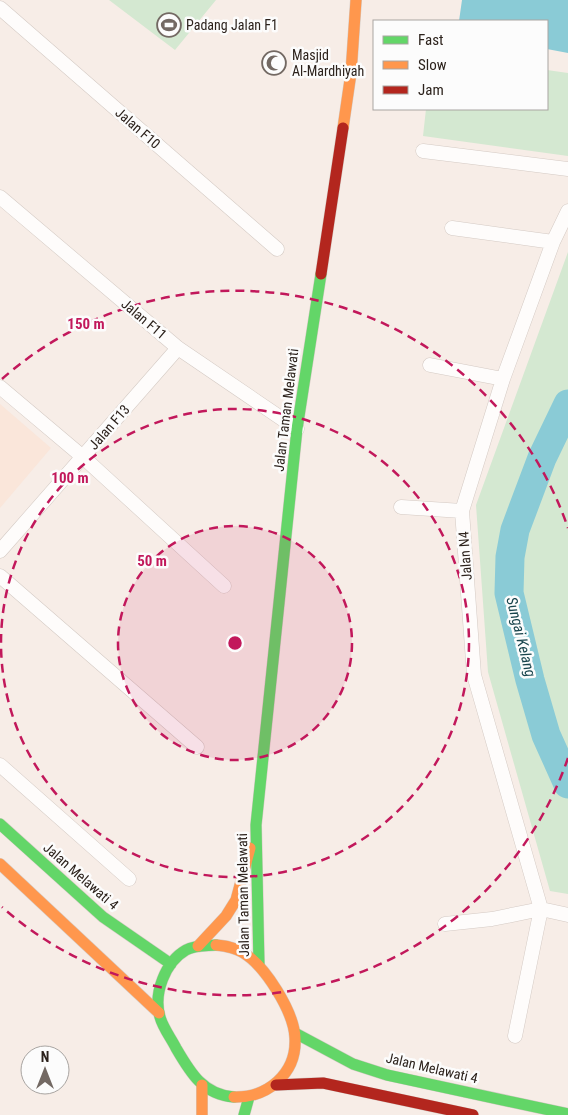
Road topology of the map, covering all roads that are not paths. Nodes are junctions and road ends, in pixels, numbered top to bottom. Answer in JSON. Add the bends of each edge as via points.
{"nodes":[{"id":1,"x":356,"y":0,"type":"edge"},
{"id":2,"x":0,"y":8,"type":"edge"},
{"id":3,"x":423,"y":151,"type":"dead end"},
{"id":4,"x":568,"y":169,"type":"edge"},
{"id":5,"x":0,"y":197,"type":"edge"},
{"id":6,"x":568,"y":211,"type":"edge"},
{"id":7,"x":452,"y":228,"type":"dead end"},
{"id":8,"x":552,"y":242,"type":"junction"},
{"id":9,"x":276,"y":249,"type":"dead end"},
{"id":10,"x":178,"y":348,"type":"junction"},
{"id":11,"x":430,"y":365,"type":"dead end"},
{"id":12,"x":502,"y":379,"type":"junction"},
{"id":13,"x":0,"y":387,"type":"edge"},
{"id":14,"x":297,"y":429,"type":"junction"},
{"id":15,"x":83,"y":457,"type":"junction"},
{"id":16,"x":401,"y":507,"type":"dead end"},
{"id":17,"x":462,"y":511,"type":"junction"},
{"id":18,"x":0,"y":551,"type":"edge"},
{"id":19,"x":0,"y":576,"type":"edge"},
{"id":20,"x":224,"y":586,"type":"dead end"},
{"id":21,"x":197,"y":747,"type":"dead end"},
{"id":22,"x":0,"y":765,"type":"edge"},
{"id":23,"x":0,"y":824,"type":"edge"},
{"id":24,"x":256,"y":825,"type":"junction"},
{"id":25,"x":0,"y":864,"type":"edge"},
{"id":26,"x":129,"y":878,"type":"dead end"},
{"id":27,"x":541,"y":909,"type":"junction"},
{"id":28,"x":568,"y":915,"type":"edge"},
{"id":29,"x":445,"y":924,"type":"dead end"},
{"id":30,"x":198,"y":946,"type":"junction"},
{"id":31,"x":171,"y":964,"type":"junction"},
{"id":32,"x":259,"y":965,"type":"junction"},
{"id":33,"x":159,"y":1013,"type":"junction"},
{"id":34,"x":295,"y":1033,"type":"junction"},
{"id":35,"x":515,"y":1036,"type":"dead end"},
{"id":36,"x":202,"y":1085,"type":"junction"},
{"id":37,"x":276,"y":1085,"type":"junction"},
{"id":38,"x":249,"y":1097,"type":"junction"},
{"id":39,"x":568,"y":1114,"type":"edge"},
{"id":40,"x":202,"y":1115,"type":"edge"},
{"id":41,"x":244,"y":1115,"type":"edge"},
{"id":42,"x":473,"y":1115,"type":"edge"}],
"edges":[{"from":1,"to":14,"type":"main road","name":"Jalan Taman Melawati","via":[[351,73]]},
{"from":2,"to":9,"type":"street","name":"Jalan F10"},
{"from":3,"to":4,"type":"street"},
{"from":5,"to":10,"type":"street","name":"Jalan F11"},
{"from":6,"to":8,"type":"street","name":"Jalan N4"},
{"from":7,"to":8,"type":"street"},
{"from":8,"to":12,"type":"street","name":"Jalan N4"},
{"from":10,"to":14,"type":"street","name":"Jalan F11"},
{"from":10,"to":15,"type":"street","name":"Jalan F13"},
{"from":11,"to":12,"type":"street"},
{"from":12,"to":17,"type":"street","name":"Jalan N4"},
{"from":13,"to":15,"type":"street"},
{"from":14,"to":24,"type":"main road","name":"Jalan Taman Melawati"},
{"from":15,"to":18,"type":"street","name":"Jalan F13"},
{"from":15,"to":20,"type":"street"},
{"from":16,"to":17,"type":"street"},
{"from":17,"to":27,"type":"street","name":"Jalan N4","via":[[474,675]]},
{"from":19,"to":21,"type":"street"},
{"from":22,"to":26,"type":"street"},
{"from":23,"to":31,"type":"main road","name":"Jalan Melawati 4","via":[[103,917]]},
{"from":24,"to":30,"type":"main road","name":"Jalan Taman Melawati","via":[[236,900]]},
{"from":24,"to":32,"type":"main road","name":"Jalan Taman Melawati"},
{"from":25,"to":33,"type":"main road"},
{"from":27,"to":28,"type":"street"},
{"from":27,"to":29,"type":"street","via":[[492,920]]},
{"from":27,"to":35,"type":"street"},
{"from":30,"to":31,"type":"main road","via":[[178,956]]},
{"from":30,"to":32,"type":"main road","via":[[230,946]]},
{"from":31,"to":33,"type":"main road","via":[[163,978]]},
{"from":32,"to":34,"type":"main road"},
{"from":33,"to":36,"type":"main road","via":[[190,1072]]},
{"from":34,"to":37,"type":"main road","via":[[288,1071]]},
{"from":34,"to":39,"type":"main road","name":"Jalan Melawati 4","via":[[353,1064]]},
{"from":36,"to":38,"type":"main road","via":[[231,1098]]},
{"from":36,"to":40,"type":"main road"},
{"from":37,"to":38,"type":"main road","via":[[258,1096]]},
{"from":37,"to":42,"type":"main road","via":[[324,1083]]},
{"from":38,"to":41,"type":"main road"}]}
